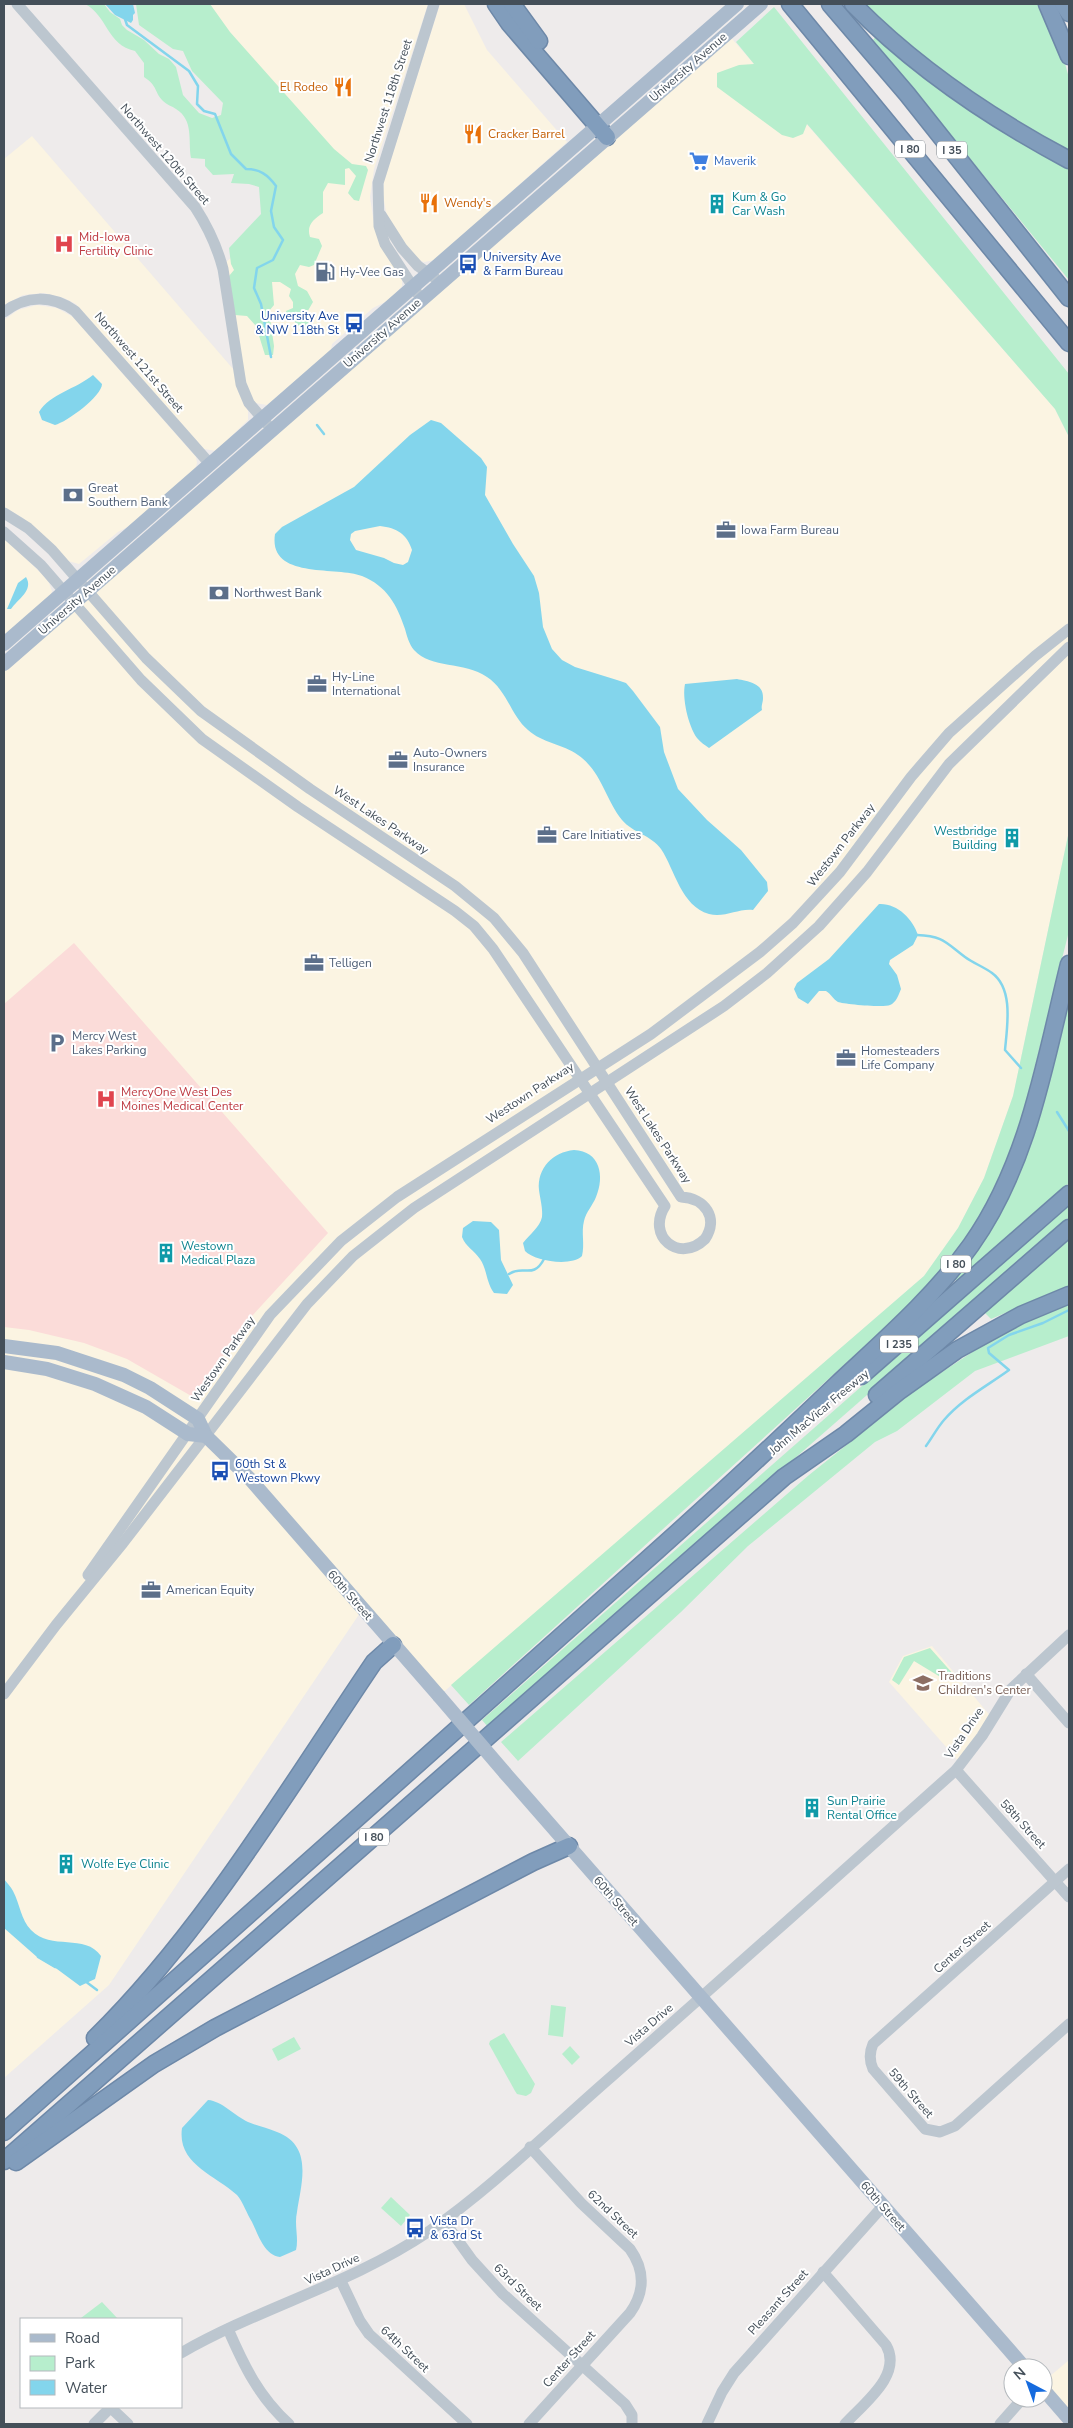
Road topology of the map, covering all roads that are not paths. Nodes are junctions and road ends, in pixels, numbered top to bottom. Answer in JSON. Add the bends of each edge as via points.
{"nodes":[{"id":1,"x":17,"y":4,"type":"edge"},
{"id":2,"x":434,"y":4,"type":"edge"},
{"id":3,"x":496,"y":4,"type":"edge"},
{"id":4,"x":512,"y":4,"type":"edge"},
{"id":5,"x":737,"y":4,"type":"edge"},
{"id":6,"x":830,"y":4,"type":"edge"},
{"id":7,"x":853,"y":4,"type":"edge"},
{"id":8,"x":1047,"y":4,"type":"edge"},
{"id":9,"x":1063,"y":4,"type":"edge"},
{"id":10,"x":760,"y":5,"type":"edge"},
{"id":11,"x":791,"y":5,"type":"edge"},
{"id":12,"x":1069,"y":12,"type":"edge"},
{"id":13,"x":1069,"y":56,"type":"edge"},
{"id":14,"x":601,"y":121,"type":"junction"},
{"id":15,"x":612,"y":134,"type":"junction"},
{"id":16,"x":1069,"y":160,"type":"edge"},
{"id":17,"x":379,"y":209,"type":"junction"},
{"id":18,"x":428,"y":272,"type":"junction"},
{"id":19,"x":440,"y":282,"type":"junction"},
{"id":20,"x":412,"y":286,"type":"junction"},
{"id":21,"x":1026,"y":290,"type":"junction"},
{"id":22,"x":421,"y":298,"type":"junction"},
{"id":23,"x":1069,"y":298,"type":"edge"},
{"id":24,"x":4,"y":312,"type":"edge"},
{"id":25,"x":1069,"y":343,"type":"edge"},
{"id":26,"x":1069,"y":354,"type":"edge"},
{"id":27,"x":267,"y":424,"type":"junction"},
{"id":28,"x":210,"y":464,"type":"junction"},
{"id":29,"x":4,"y":513,"type":"edge"},
{"id":30,"x":4,"y":532,"type":"edge"},
{"id":31,"x":83,"y":585,"type":"junction"},
{"id":32,"x":69,"y":597,"type":"junction"},
{"id":33,"x":1069,"y":629,"type":"edge"},
{"id":34,"x":4,"y":644,"type":"edge"},
{"id":35,"x":1069,"y":647,"type":"edge"},
{"id":36,"x":4,"y":664,"type":"edge"},
{"id":37,"x":1069,"y":964,"type":"edge"},
{"id":38,"x":597,"y":1067,"type":"junction"},
{"id":39,"x":580,"y":1078,"type":"junction"},
{"id":40,"x":607,"y":1083,"type":"junction"},
{"id":41,"x":591,"y":1095,"type":"junction"},
{"id":42,"x":1069,"y":1194,"type":"edge"},
{"id":43,"x":681,"y":1197,"type":"junction"},
{"id":44,"x":665,"y":1206,"type":"junction"},
{"id":45,"x":1069,"y":1228,"type":"edge"},
{"id":46,"x":1069,"y":1295,"type":"edge"},
{"id":47,"x":4,"y":1346,"type":"edge"},
{"id":48,"x":4,"y":1362,"type":"edge"},
{"id":49,"x":198,"y":1419,"type":"junction"},
{"id":50,"x":188,"y":1434,"type":"junction"},
{"id":51,"x":206,"y":1436,"type":"junction"},
{"id":52,"x":784,"y":1477,"type":"junction"},
{"id":53,"x":726,"y":1490,"type":"junction"},
{"id":54,"x":56,"y":1625,"type":"junction"},
{"id":55,"x":1069,"y":1635,"type":"edge"},
{"id":56,"x":393,"y":1645,"type":"junction"},
{"id":57,"x":1026,"y":1674,"type":"junction"},
{"id":58,"x":4,"y":1694,"type":"edge"},
{"id":59,"x":1069,"y":1723,"type":"edge"},
{"id":60,"x":956,"y":1770,"type":"junction"},
{"id":61,"x":569,"y":1846,"type":"junction"},
{"id":62,"x":1069,"y":1869,"type":"edge"},
{"id":63,"x":1056,"y":1882,"type":"junction"},
{"id":64,"x":1069,"y":1897,"type":"edge"},
{"id":65,"x":701,"y":1998,"type":"junction"},
{"id":66,"x":1069,"y":2024,"type":"edge"},
{"id":67,"x":873,"y":2044,"type":"joint"},
{"id":68,"x":4,"y":2130,"type":"edge"},
{"id":69,"x":530,"y":2148,"type":"junction"},
{"id":70,"x":4,"y":2161,"type":"edge"},
{"id":71,"x":4,"y":2171,"type":"edge"},
{"id":72,"x":883,"y":2206,"type":"junction"},
{"id":73,"x":444,"y":2221,"type":"junction"},
{"id":74,"x":823,"y":2272,"type":"junction"},
{"id":75,"x":340,"y":2281,"type":"junction"},
{"id":76,"x":630,"y":2313,"type":"joint"},
{"id":77,"x":228,"y":2329,"type":"junction"},
{"id":78,"x":182,"y":2352,"type":"edge"},
{"id":79,"x":1016,"y":2358,"type":"edge"},
{"id":80,"x":582,"y":2365,"type":"junction"},
{"id":81,"x":1053,"y":2401,"type":"edge"},
{"id":82,"x":109,"y":2408,"type":"edge"},
{"id":83,"x":111,"y":2408,"type":"edge"},
{"id":84,"x":1014,"y":2408,"type":"edge"},
{"id":85,"x":1069,"y":2419,"type":"edge"},
{"id":86,"x":94,"y":2424,"type":"edge"},
{"id":87,"x":128,"y":2424,"type":"edge"},
{"id":88,"x":289,"y":2424,"type":"edge"},
{"id":89,"x":467,"y":2424,"type":"edge"},
{"id":90,"x":530,"y":2424,"type":"edge"},
{"id":91,"x":632,"y":2424,"type":"edge"},
{"id":92,"x":707,"y":2424,"type":"edge"},
{"id":93,"x":845,"y":2424,"type":"edge"},
{"id":94,"x":1000,"y":2424,"type":"edge"}],
"edges":[{"from":1,"to":27,"type":"street","name":"Northwest 120th Street","via":[[205,223],[221,262],[241,384],[249,404]]},
{"from":2,"to":17,"type":"street","name":"Northwest 118th Street","via":[[380,171]]},
{"from":3,"to":14,"type":"highway","via":[[509,23]]},
{"from":4,"to":14,"type":"highway"},
{"from":5,"to":14,"type":"main road","name":"University Avenue"},
{"from":6,"to":23,"type":"highway","number":"I 35","via":[[913,102]]},
{"from":7,"to":16,"type":"highway","via":[[901,50],[936,77],[1032,140]]},
{"from":8,"to":13,"type":"highway"},
{"from":9,"to":12,"type":"highway"},
{"from":10,"to":15,"type":"main road","name":"University Avenue"},
{"from":11,"to":21,"type":"highway","number":"I 80"},
{"from":14,"to":15,"type":"highway"},
{"from":14,"to":18,"type":"main road","name":"University Avenue"},
{"from":15,"to":19,"type":"main road","name":"University Avenue"},
{"from":17,"to":18,"type":"street","name":"Northwest 118th Street","via":[[402,248]]},
{"from":17,"to":20,"type":"street","name":"Northwest 118th Street","via":[[379,226],[385,244]]},
{"from":18,"to":19,"type":"street","name":"Northwest 118th Street"},
{"from":18,"to":20,"type":"main road","name":"University Avenue"},
{"from":19,"to":22,"type":"main road","name":"University Avenue"},
{"from":20,"to":22,"type":"street","name":"Northwest 118th Street"},
{"from":20,"to":27,"type":"main road","name":"University Avenue"},
{"from":21,"to":25,"type":"highway"},
{"from":21,"to":26,"type":"highway","number":"I 80"},
{"from":22,"to":27,"type":"main road","name":"University Avenue"},
{"from":24,"to":28,"type":"street","name":"Northwest 121st Street","via":[[35,299],[58,302],[75,311]]},
{"from":27,"to":28,"type":"main road","name":"University Avenue"},
{"from":27,"to":31,"type":"main road","name":"University Avenue"},
{"from":28,"to":31,"type":"main road","name":"University Avenue"},
{"from":29,"to":31,"type":"street","name":"West Lakes Parkway","via":[[39,538]]},
{"from":30,"to":32,"type":"street","via":[[30,554]]},
{"from":31,"to":32,"type":"main road","name":"University Avenue"},
{"from":31,"to":38,"type":"street","name":"West Lakes Parkway","via":[[146,658],[215,723],[455,886],[494,918],[523,953]]},
{"from":32,"to":34,"type":"main road","name":"University Avenue"},
{"from":32,"to":36,"type":"main road","name":"University Avenue"},
{"from":32,"to":39,"type":"street","via":[[142,680],[202,739],[474,926],[505,966]]},
{"from":33,"to":38,"type":"street","name":"Westown Parkway","via":[[949,733],[911,777],[840,872],[776,938],[733,975]]},
{"from":35,"to":40,"type":"street","name":"Westown Parkway","via":[[949,764],[844,900],[806,939],[746,991]]},
{"from":37,"to":53,"type":"highway","number":"I 80","via":[[1025,1135],[994,1208],[971,1245],[906,1320]]},
{"from":38,"to":39,"type":"street","name":"Westown Parkway"},
{"from":38,"to":40,"type":"street","name":"West Lakes Parkway"},
{"from":39,"to":41,"type":"street"},
{"from":39,"to":49,"type":"street","name":"Westown Parkway","via":[[397,1197],[341,1241],[270,1315]]},
{"from":40,"to":41,"type":"street","name":"Westown Parkway"},
{"from":40,"to":43,"type":"street","name":"West Lakes Parkway"},
{"from":41,"to":44,"type":"street"},
{"from":41,"to":51,"type":"street","name":"Westown Parkway","via":[[414,1208],[353,1256],[307,1304]]},
{"from":42,"to":53,"type":"highway","name":"John MacVicar Freeway","number":"I 235"},
{"from":43,"to":44,"type":"street"},
{"from":43,"to":44,"type":"street","name":"West Lakes Parkway","via":[[691,1197],[700,1202],[710,1216],[708,1234],[695,1247],[681,1249],[665,1240],[659,1220]]},
{"from":45,"to":52,"type":"highway","name":"John MacVicar Freeway","number":"I 235"},
{"from":46,"to":52,"type":"highway","number":"I 80","via":[[1021,1315],[957,1350]]},
{"from":47,"to":49,"type":"main road","via":[[57,1353],[124,1375]]},
{"from":48,"to":50,"type":"main road","via":[[47,1369],[95,1384],[146,1407]]},
{"from":49,"to":50,"type":"street","name":"Westown Parkway"},
{"from":49,"to":51,"type":"main road","name":"60th Street"},
{"from":50,"to":51,"type":"main road"},
{"from":50,"to":54,"type":"street","name":"Westown Parkway","via":[[137,1502]]},
{"from":51,"to":54,"type":"street","name":"Westown Parkway"},
{"from":51,"to":56,"type":"main road","name":"60th Street","via":[[250,1479]]},
{"from":52,"to":70,"type":"highway","number":"I 80"},
{"from":53,"to":68,"type":"highway","number":"I 80"},
{"from":54,"to":58,"type":"street","name":"Westown Parkway"},
{"from":55,"to":57,"type":"street","name":"Vista Drive"},
{"from":56,"to":61,"type":"main road","name":"60th Street","bridge":true},
{"from":56,"to":68,"type":"highway","via":[[374,1662],[203,1914],[123,2010]]},
{"from":57,"to":59,"type":"street"},
{"from":57,"to":60,"type":"street","name":"Vista Drive","via":[[1001,1702],[982,1736]]},
{"from":60,"to":63,"type":"street","name":"58th Street"},
{"from":60,"to":65,"type":"street","name":"Vista Drive"},
{"from":61,"to":65,"type":"main road","name":"60th Street"},
{"from":61,"to":71,"type":"highway","via":[[215,2028],[154,2064]]},
{"from":62,"to":63,"type":"street","name":"Center Street"},
{"from":63,"to":64,"type":"street","name":"58th Street"},
{"from":63,"to":67,"type":"street","name":"Center Street"},
{"from":65,"to":69,"type":"street","name":"Vista Drive"},
{"from":65,"to":72,"type":"main road","name":"60th Street"},
{"from":66,"to":67,"type":"street","name":"59th Street","via":[[955,2126],[940,2132],[925,2129],[873,2070],[870,2056]]},
{"from":69,"to":73,"type":"street","name":"Vista Drive"},
{"from":69,"to":76,"type":"street","name":"62nd Street","via":[[636,2257],[642,2285]]},
{"from":72,"to":74,"type":"street","name":"Pleasant Street"},
{"from":72,"to":79,"type":"main road","name":"60th Street"},
{"from":73,"to":75,"type":"street","name":"Vista Drive","via":[[393,2254]]},
{"from":73,"to":80,"type":"street","name":"63rd Street","via":[[487,2278]]},
{"from":74,"to":92,"type":"street","name":"Pleasant Street","via":[[734,2373]]},
{"from":74,"to":93,"type":"street","via":[[886,2344],[892,2358],[885,2380]]},
{"from":75,"to":77,"type":"street","name":"Vista Drive"},
{"from":75,"to":89,"type":"street","name":"64th Street","via":[[369,2334]]},
{"from":76,"to":80,"type":"street","name":"Center Street"},
{"from":77,"to":78,"type":"street","name":"Vista Drive"},
{"from":77,"to":88,"type":"street","via":[[251,2380],[272,2409]]},
{"from":80,"to":90,"type":"street","name":"Center Street"},
{"from":80,"to":91,"type":"street","name":"63rd Street","via":[[625,2404],[632,2415]]},
{"from":81,"to":85,"type":"main road"},
{"from":82,"to":86,"type":"street"},
{"from":83,"to":87,"type":"street"},
{"from":84,"to":94,"type":"street"}]}
